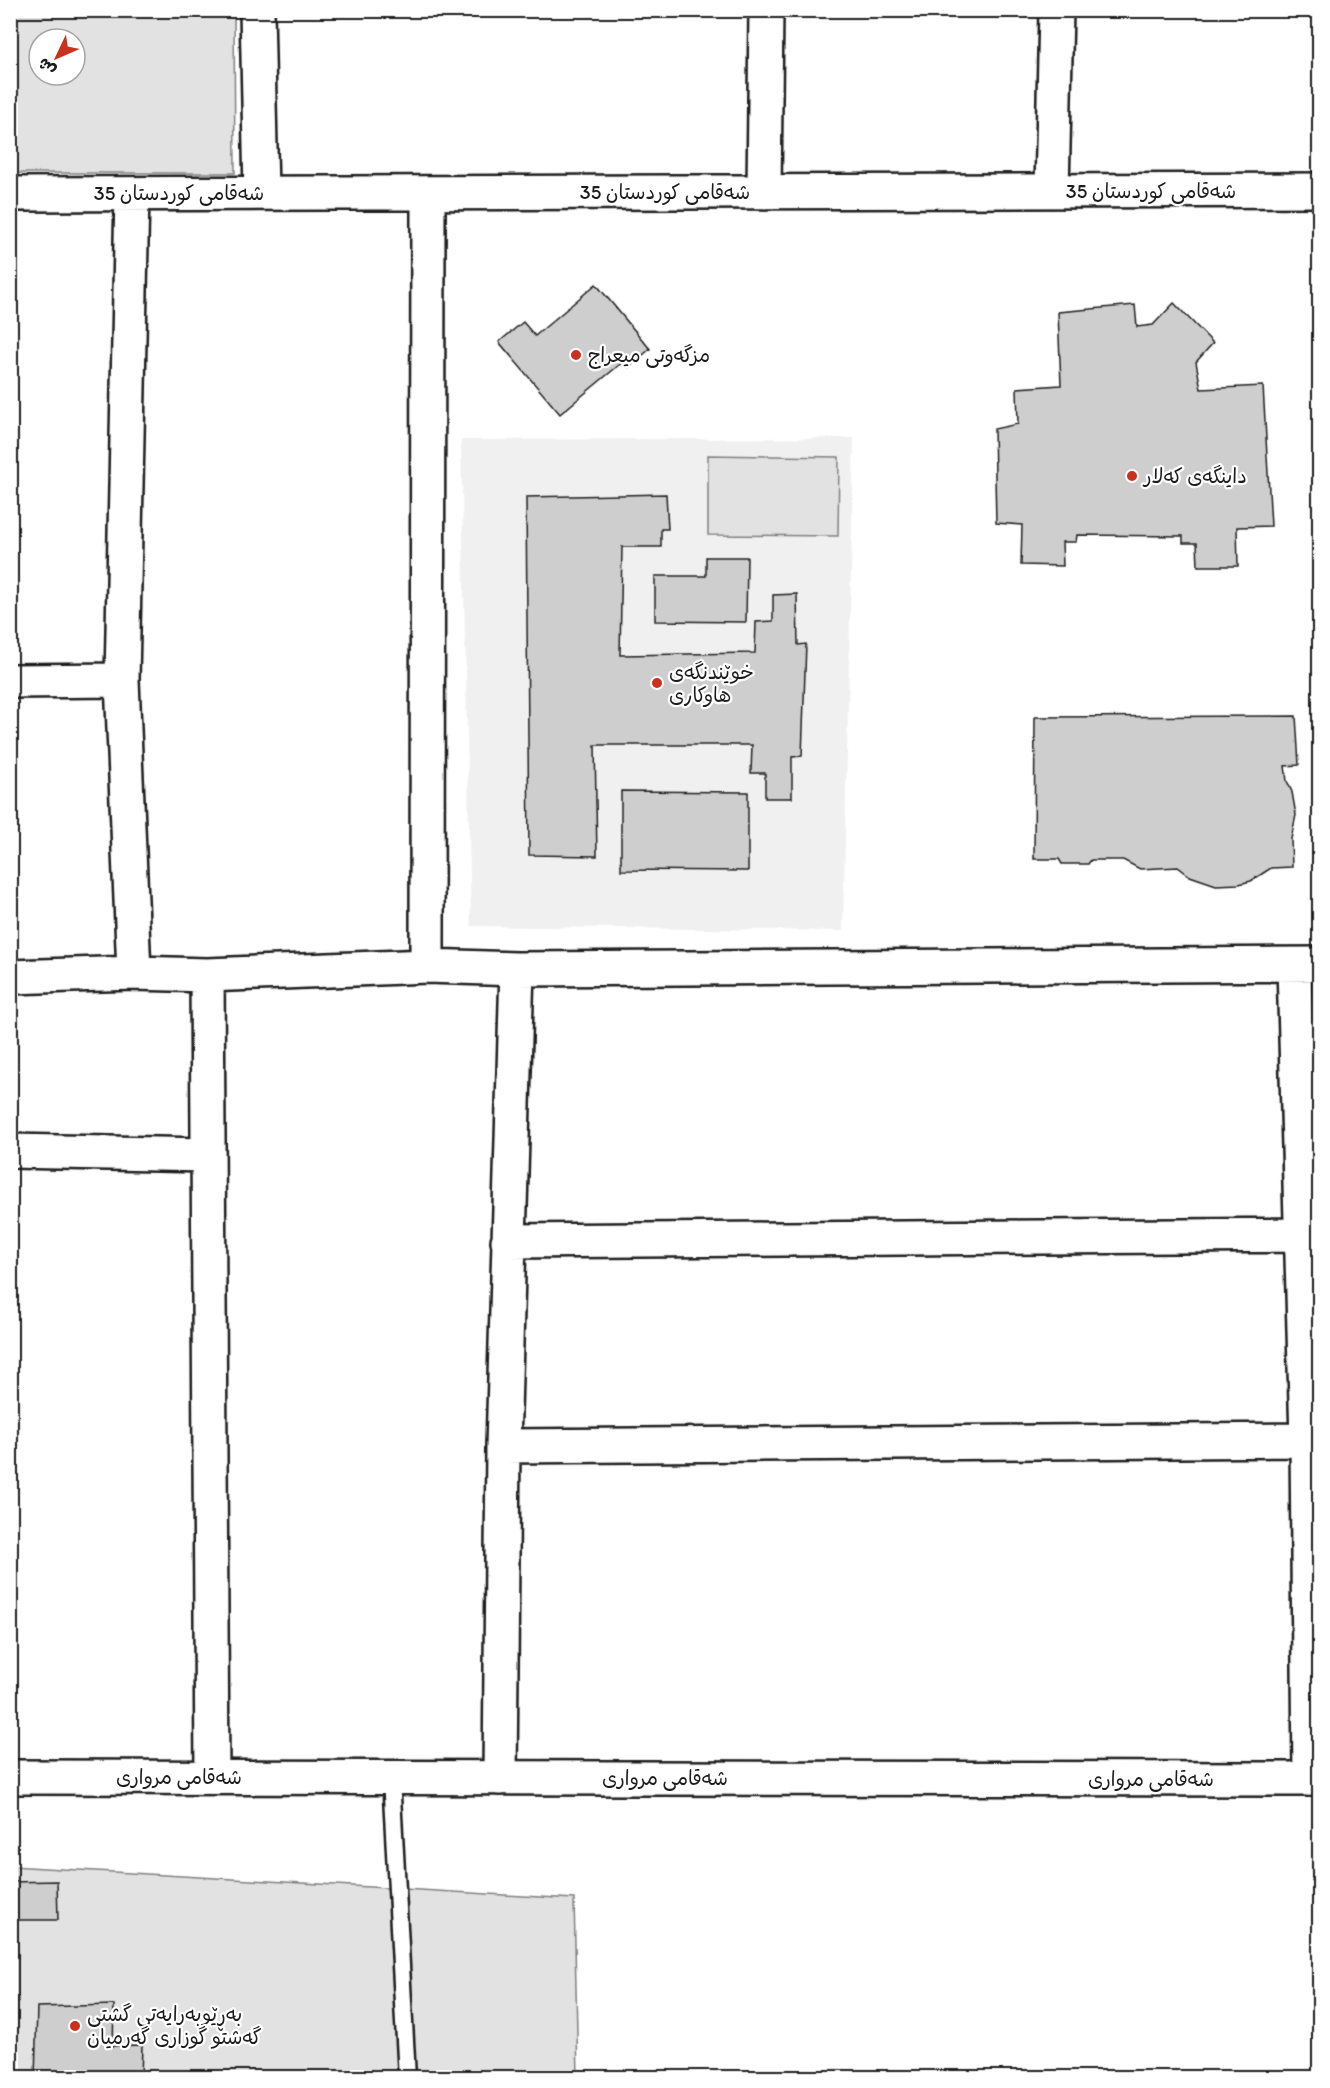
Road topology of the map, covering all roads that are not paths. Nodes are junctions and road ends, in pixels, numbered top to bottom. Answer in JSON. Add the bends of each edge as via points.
{"nodes":[{"id":1,"x":256,"y":10,"type":"edge"},
{"id":2,"x":766,"y":10,"type":"edge"},
{"id":3,"x":1056,"y":10,"type":"edge"},
{"id":4,"x":1320,"y":190,"type":"edge"},
{"id":5,"x":1052,"y":191,"type":"junction"},
{"id":6,"x":764,"y":192,"type":"junction"},
{"id":7,"x":261,"y":193,"type":"junction"},
{"id":8,"x":428,"y":193,"type":"junction"},
{"id":9,"x":10,"y":194,"type":"edge"},
{"id":10,"x":132,"y":194,"type":"junction"},
{"id":11,"x":122,"y":680,"type":"junction"},
{"id":12,"x":10,"y":681,"type":"edge"},
{"id":13,"x":1307,"y":964,"type":"edge"},
{"id":14,"x":428,"y":966,"type":"junction"},
{"id":15,"x":517,"y":969,"type":"junction"},
{"id":16,"x":134,"y":973,"type":"junction"},
{"id":17,"x":207,"y":975,"type":"junction"},
{"id":18,"x":10,"y":977,"type":"edge"},
{"id":19,"x":10,"y":1151,"type":"edge"},
{"id":20,"x":207,"y":1155,"type":"junction"},
{"id":21,"x":1303,"y":1235,"type":"junction"},
{"id":22,"x":508,"y":1241,"type":"junction"},
{"id":23,"x":1307,"y":1440,"type":"junction"},
{"id":24,"x":503,"y":1446,"type":"junction"},
{"id":25,"x":10,"y":1777,"type":"edge"},
{"id":26,"x":212,"y":1777,"type":"junction"},
{"id":27,"x":391,"y":1777,"type":"junction"},
{"id":28,"x":500,"y":1778,"type":"junction"},
{"id":29,"x":1315,"y":1779,"type":"edge"},
{"id":30,"x":407,"y":2078,"type":"edge"}],
"edges":[{"from":1,"to":7,"type":"street"},
{"from":2,"to":6,"type":"street"},
{"from":3,"to":5,"type":"street"},
{"from":4,"to":5,"type":"street","name":"شەقامی کوردستان 35"},
{"from":5,"to":6,"type":"street","name":"شەقامی کوردستان 35"},
{"from":6,"to":8,"type":"street","name":"شەقامی کوردستان 35"},
{"from":7,"to":8,"type":"street","name":"شەقامی کوردستان 35"},
{"from":7,"to":10,"type":"street","name":"شەقامی کوردستان 35"},
{"from":8,"to":14,"type":"street"},
{"from":9,"to":10,"type":"street","name":"شەقامی کوردستان 35"},
{"from":10,"to":11,"type":"street"},
{"from":11,"to":12,"type":"street"},
{"from":11,"to":16,"type":"street"},
{"from":13,"to":15,"type":"street"},
{"from":13,"to":21,"type":"street"},
{"from":14,"to":15,"type":"street"},
{"from":14,"to":17,"type":"street"},
{"from":15,"to":22,"type":"street"},
{"from":16,"to":17,"type":"street"},
{"from":16,"to":18,"type":"street"},
{"from":17,"to":20,"type":"street"},
{"from":19,"to":20,"type":"street"},
{"from":20,"to":26,"type":"street"},
{"from":21,"to":22,"type":"street"},
{"from":21,"to":23,"type":"street"},
{"from":22,"to":24,"type":"street"},
{"from":23,"to":24,"type":"street"},
{"from":23,"to":29,"type":"street"},
{"from":24,"to":28,"type":"street"},
{"from":25,"to":26,"type":"street","name":"شەقامی مرواری"},
{"from":26,"to":27,"type":"street","name":"شەقامی مرواری"},
{"from":27,"to":28,"type":"street","name":"شەقامی مرواری"},
{"from":27,"to":30,"type":"lane"},
{"from":28,"to":29,"type":"street","name":"شەقامی مرواری"}]}
